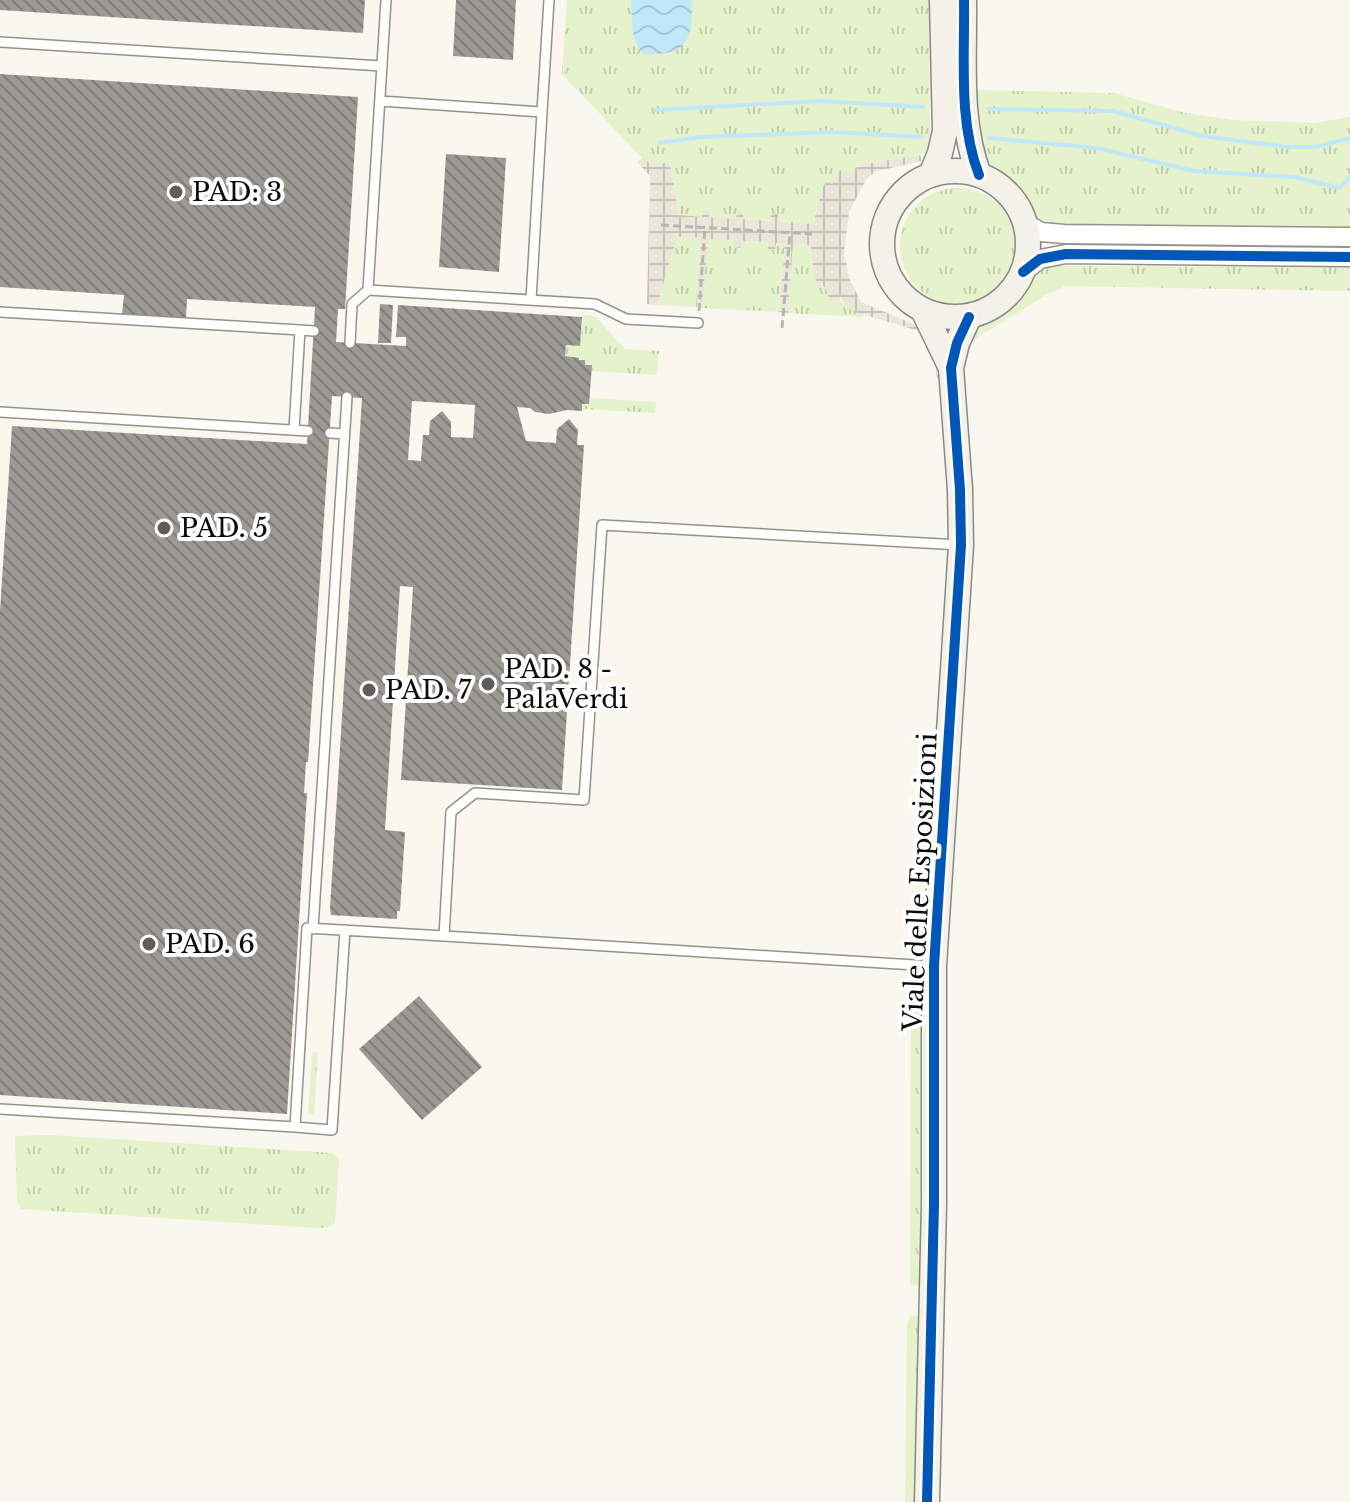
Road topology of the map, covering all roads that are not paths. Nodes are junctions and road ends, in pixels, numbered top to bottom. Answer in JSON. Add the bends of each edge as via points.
{"nodes":[{"id":1,"x":386,"y":0,"type":"edge"},
{"id":2,"x":549,"y":0,"type":"edge"},
{"id":3,"x":942,"y":0,"type":"edge"},
{"id":4,"x":964,"y":0,"type":"edge"},
{"id":5,"x":0,"y":42,"type":"edge"},
{"id":6,"x":382,"y":66,"type":"junction"},
{"id":7,"x":380,"y":101,"type":"junction"},
{"id":8,"x":542,"y":112,"type":"junction"},
{"id":9,"x":931,"y":175,"type":"junction"},
{"id":10,"x":979,"y":175,"type":"junction"},
{"id":11,"x":1026,"y":224,"type":"junction"},
{"id":12,"x":1350,"y":237,"type":"edge"},
{"id":13,"x":1350,"y":257,"type":"edge"},
{"id":14,"x":1023,"y":272,"type":"junction"},
{"id":15,"x":368,"y":290,"type":"junction"},
{"id":16,"x":531,"y":300,"type":"junction"},
{"id":17,"x":923,"y":310,"type":"junction"},
{"id":18,"x":0,"y":312,"type":"edge"},
{"id":19,"x":969,"y":317,"type":"junction"},
{"id":20,"x":698,"y":323,"type":"road end"},
{"id":21,"x":300,"y":330,"type":"junction"},
{"id":22,"x":314,"y":331,"type":"dead end"},
{"id":23,"x":336,"y":333,"type":"dead end"},
{"id":24,"x":951,"y":368,"type":"junction"},
{"id":25,"x":347,"y":397,"type":"dead end"},
{"id":26,"x":0,"y":412,"type":"edge"},
{"id":27,"x":294,"y":430,"type":"junction"},
{"id":28,"x":308,"y":431,"type":"dead end"},
{"id":29,"x":330,"y":433,"type":"dead end"},
{"id":30,"x":344,"y":434,"type":"junction"},
{"id":31,"x":961,"y":545,"type":"junction"},
{"id":32,"x":313,"y":929,"type":"junction"},
{"id":33,"x":345,"y":930,"type":"junction"},
{"id":34,"x":444,"y":936,"type":"junction"},
{"id":35,"x":934,"y":966,"type":"junction"},
{"id":36,"x":0,"y":1109,"type":"edge"},
{"id":37,"x":295,"y":1127,"type":"junction"},
{"id":38,"x":927,"y":1502,"type":"edge"}],
"edges":[{"from":1,"to":6,"type":"lane"},
{"from":2,"to":8,"type":"lane"},
{"from":3,"to":9,"type":"street","via":[[945,131]]},
{"from":4,"to":10,"type":"street","via":[[967,116]]},
{"from":5,"to":6,"type":"lane"},
{"from":6,"to":7,"type":"lane"},
{"from":7,"to":8,"type":"lane"},
{"from":7,"to":15,"type":"lane"},
{"from":8,"to":16,"type":"lane"},
{"from":9,"to":10,"type":"street"},
{"from":9,"to":17,"type":"street","name":"Viale delle Esposizioni","via":[[893,205],[882,243],[893,283]]},
{"from":10,"to":11,"type":"street","via":[[1014,199]]},
{"from":11,"to":12,"type":"street","via":[[1052,234]]},
{"from":11,"to":14,"type":"street","via":[[1029,249]]},
{"from":13,"to":14,"type":"street","via":[[1066,254],[1040,259]]},
{"from":14,"to":19,"type":"street","via":[[1010,293]]},
{"from":15,"to":16,"type":"lane"},
{"from":15,"to":23,"type":"lane","via":[[352,304],[350,338]]},
{"from":16,"to":20,"type":"lane","via":[[595,304],[626,319]]},
{"from":17,"to":19,"type":"street"},
{"from":17,"to":24,"type":"street","name":"Viale delle Esposizioni"},
{"from":18,"to":21,"type":"lane"},
{"from":19,"to":24,"type":"street","name":"Viale delle Esposizioni"},
{"from":21,"to":22,"type":"lane"},
{"from":21,"to":27,"type":"lane"},
{"from":24,"to":31,"type":"street","name":"Viale delle Esposizioni"},
{"from":25,"to":30,"type":"lane"},
{"from":26,"to":27,"type":"lane"},
{"from":27,"to":28,"type":"lane"},
{"from":29,"to":30,"type":"lane"},
{"from":30,"to":32,"type":"lane"},
{"from":31,"to":34,"type":"lane","via":[[602,525],[584,800],[475,793],[451,812]]},
{"from":31,"to":35,"type":"street","name":"Viale delle Esposizioni"},
{"from":32,"to":33,"type":"lane"},
{"from":32,"to":37,"type":"lane","via":[[307,928]]},
{"from":33,"to":34,"type":"lane"},
{"from":33,"to":37,"type":"lane","via":[[332,1130]]},
{"from":34,"to":35,"type":"lane"},
{"from":35,"to":38,"type":"street","name":"Viale delle Esposizioni"},
{"from":36,"to":37,"type":"lane"}]}
